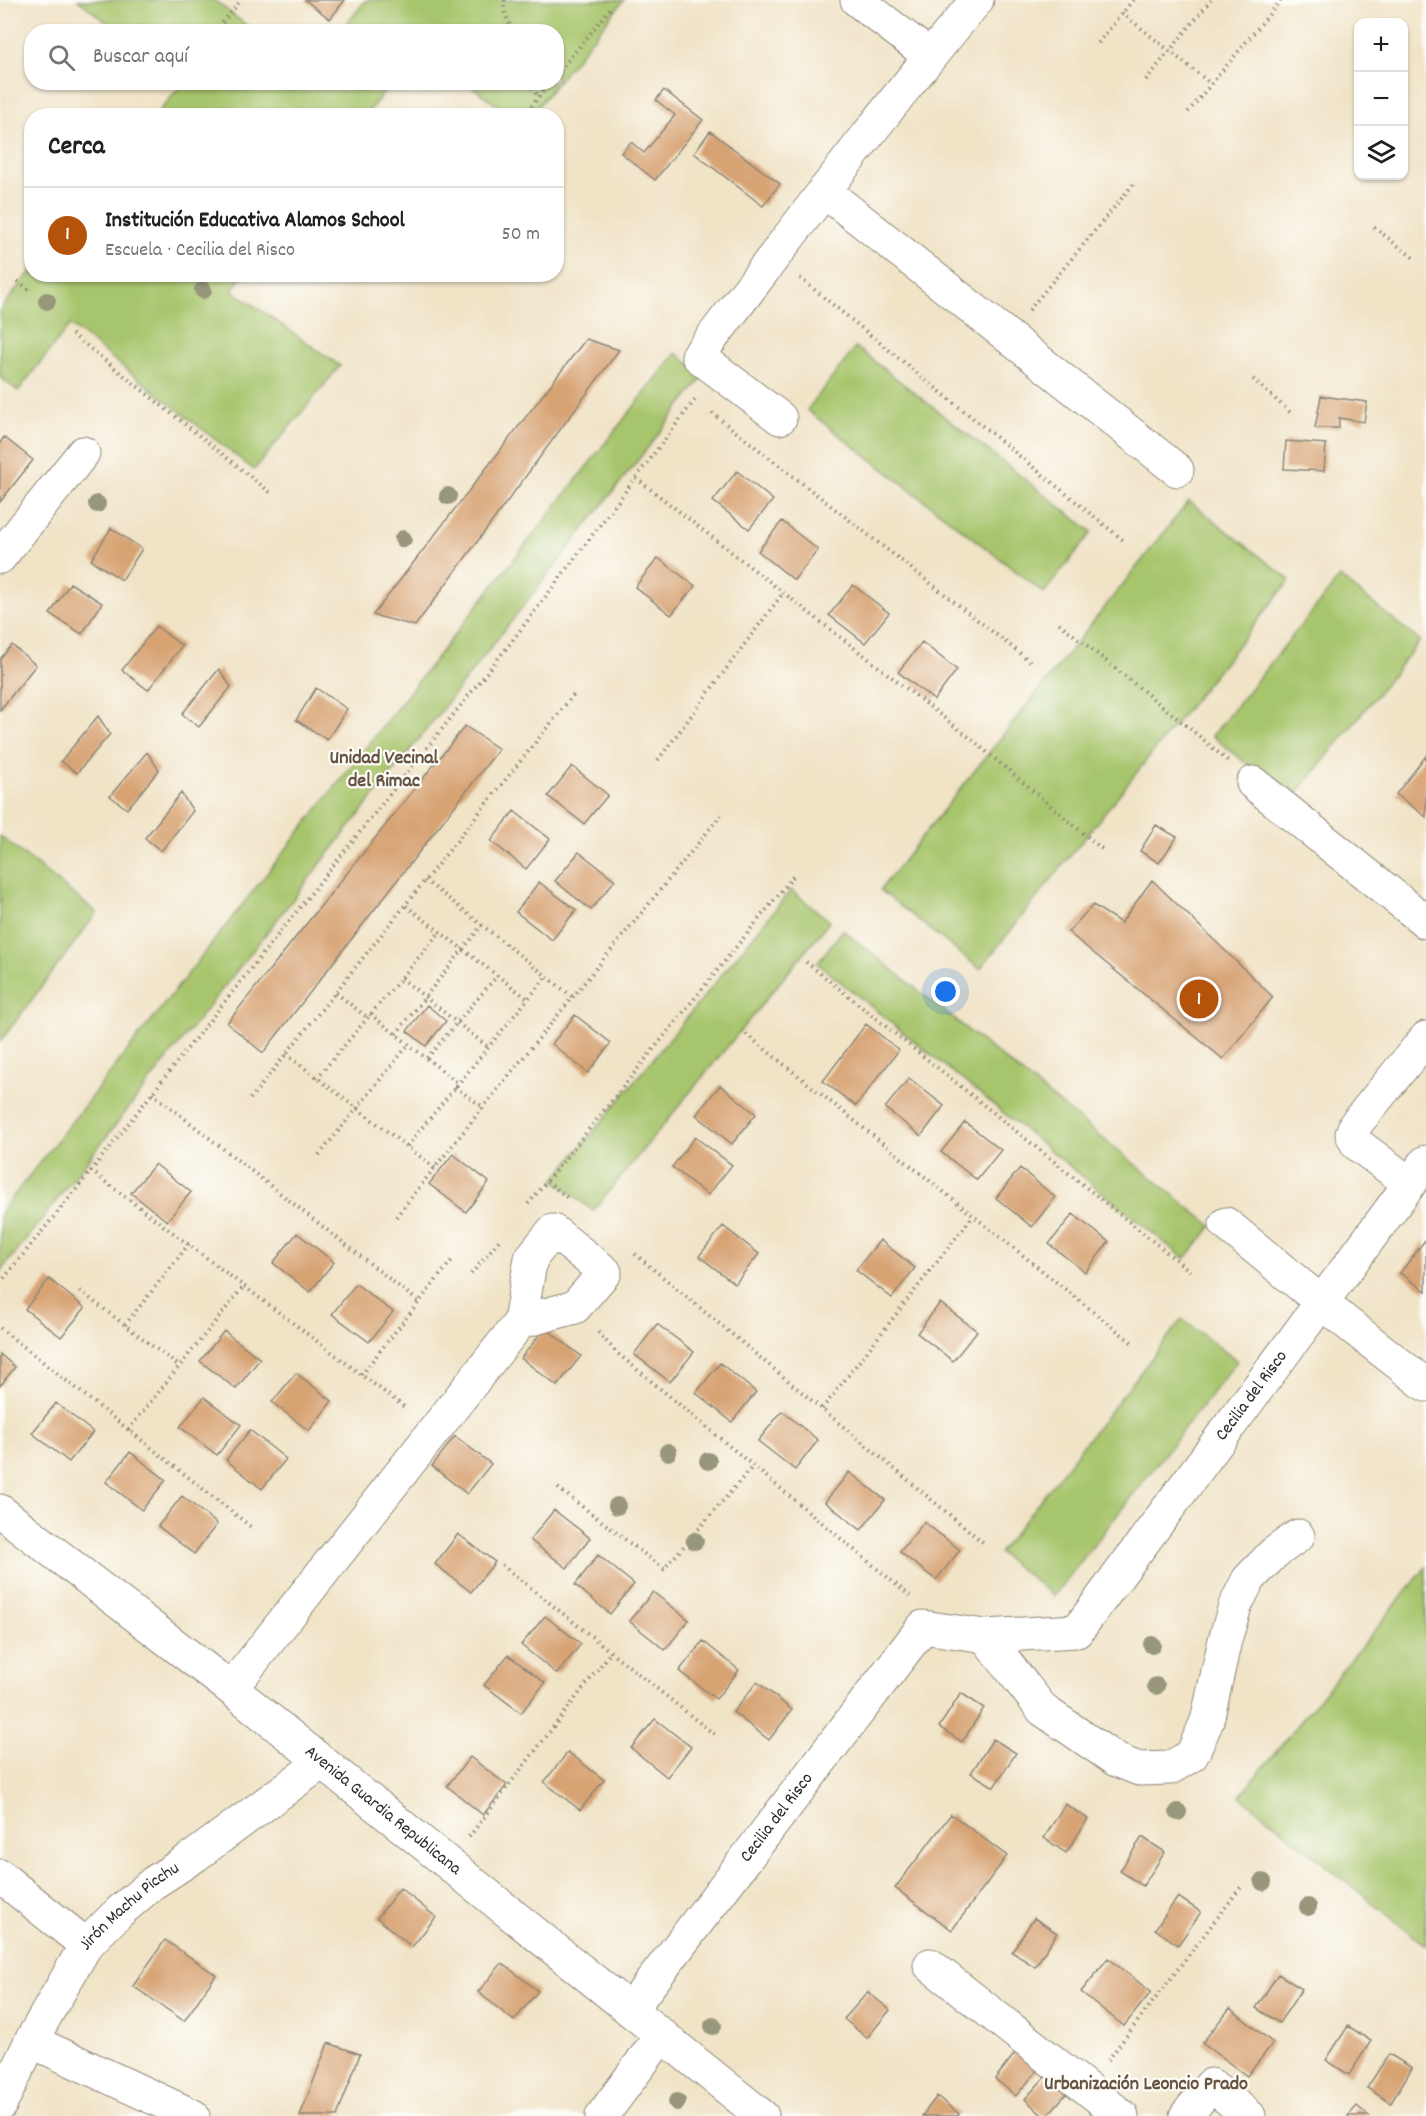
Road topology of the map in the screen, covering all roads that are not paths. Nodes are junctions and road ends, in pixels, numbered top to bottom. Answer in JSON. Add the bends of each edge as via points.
{"nodes":[{"id":1,"x":857,"y":0,"type":"edge"},
{"id":2,"x":977,"y":0,"type":"edge"},
{"id":3,"x":930,"y":56,"type":"junction"},
{"id":4,"x":824,"y":191,"type":"junction"},
{"id":5,"x":780,"y":418,"type":"dead end"},
{"id":6,"x":83,"y":453,"type":"dead end"},
{"id":7,"x":1177,"y":470,"type":"dead end"},
{"id":8,"x":0,"y":557,"type":"edge"},
{"id":9,"x":1253,"y":783,"type":"road end"},
{"id":10,"x":1426,"y":922,"type":"edge"},
{"id":11,"x":1426,"y":1038,"type":"edge"},
{"id":12,"x":1418,"y":1172,"type":"edge"},
{"id":13,"x":1226,"y":1224,"type":"dead end"},
{"id":14,"x":1321,"y":1302,"type":"junction"},
{"id":15,"x":520,"y":1322,"type":"junction"},
{"id":16,"x":1426,"y":1385,"type":"edge"},
{"id":17,"x":0,"y":1511,"type":"edge"},
{"id":18,"x":1298,"y":1536,"type":"dead end"},
{"id":19,"x":985,"y":1636,"type":"junction"},
{"id":20,"x":229,"y":1687,"type":"junction"},
{"id":21,"x":322,"y":1762,"type":"junction"},
{"id":22,"x":0,"y":1876,"type":"edge"},
{"id":23,"x":86,"y":1945,"type":"junction"},
{"id":24,"x":930,"y":1965,"type":"dead end"},
{"id":25,"x":630,"y":2010,"type":"junction"},
{"id":26,"x":662,"y":2035,"type":"junction"},
{"id":27,"x":31,"y":2040,"type":"junction"},
{"id":28,"x":0,"y":2105,"type":"edge"},
{"id":29,"x":193,"y":2116,"type":"edge"},
{"id":30,"x":602,"y":2116,"type":"edge"},
{"id":31,"x":762,"y":2116,"type":"edge"},
{"id":32,"x":1122,"y":2116,"type":"edge"},
{"id":33,"x":1186,"y":2116,"type":"edge"},
{"id":34,"x":1249,"y":2116,"type":"edge"}],
"edges":[{"from":1,"to":3,"type":"street"},
{"from":2,"to":3,"type":"street"},
{"from":3,"to":4,"type":"street"},
{"from":4,"to":5,"type":"street","via":[[698,356]]},
{"from":4,"to":7,"type":"street"},
{"from":6,"to":8,"type":"street"},
{"from":9,"to":10,"type":"street"},
{"from":11,"to":12,"type":"street","via":[[1355,1125],[1352,1134],[1357,1144]]},
{"from":12,"to":14,"type":"street","name":"Cecilia del Risco"},
{"from":13,"to":14,"type":"street"},
{"from":14,"to":16,"type":"street"},
{"from":14,"to":19,"type":"street","name":"Cecilia del Risco","via":[[1077,1631]]},
{"from":15,"to":15,"type":"street","via":[[531,1258],[553,1231],[605,1272],[575,1307]]},
{"from":15,"to":20,"type":"street"},
{"from":17,"to":20,"type":"street","name":"Avenida Guardia Republicana"},
{"from":18,"to":19,"type":"street","via":[[1274,1553],[1248,1580],[1231,1617],[1207,1721],[1191,1755],[1170,1768],[1139,1769],[1116,1760],[1043,1710]]},
{"from":19,"to":25,"type":"street","name":"Cecilia del Risco","via":[[919,1613]]},
{"from":20,"to":21,"type":"street","name":"Avenida Guardia Republicana"},
{"from":21,"to":23,"type":"street","name":"Jirón Machu Picchu","via":[[153,1883]]},
{"from":21,"to":25,"type":"street","name":"Avenida Guardia Republicana"},
{"from":22,"to":23,"type":"street"},
{"from":23,"to":27,"type":"street","name":"Jirón Machu Picchu"},
{"from":24,"to":32,"type":"street"},
{"from":25,"to":26,"type":"street","name":"Avenida Guardia Republicana"},
{"from":26,"to":30,"type":"street"},
{"from":26,"to":31,"type":"street","name":"Avenida Guardia Republicana"},
{"from":27,"to":28,"type":"street","name":"Jirón Machu Picchu"},
{"from":27,"to":29,"type":"street"},
{"from":33,"to":34,"type":"street","via":[[1211,2085]]}]}
